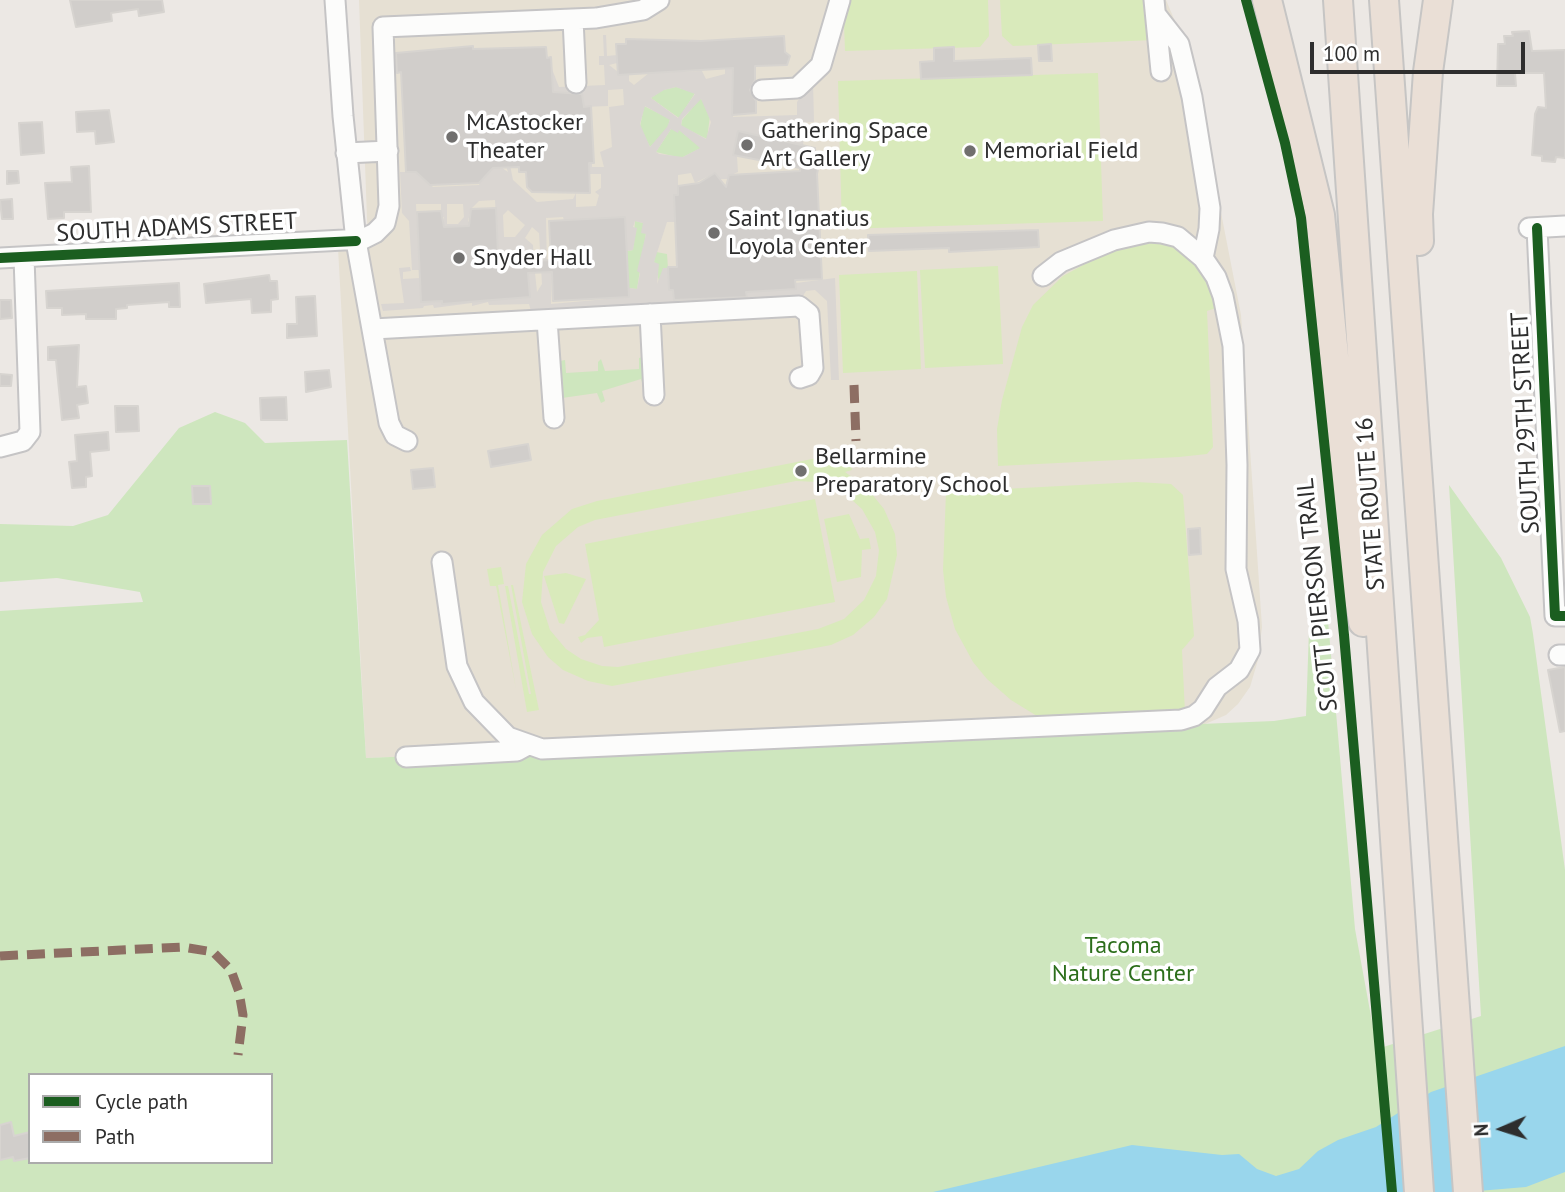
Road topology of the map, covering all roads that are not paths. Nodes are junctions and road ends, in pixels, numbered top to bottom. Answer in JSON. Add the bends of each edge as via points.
{"nodes":[{"id":1,"x":335,"y":0,"type":"edge"},
{"id":2,"x":659,"y":0,"type":"edge"},
{"id":3,"x":840,"y":0,"type":"edge"},
{"id":4,"x":1267,"y":0,"type":"edge"},
{"id":5,"x":1338,"y":0,"type":"edge"},
{"id":6,"x":1384,"y":0,"type":"edge"},
{"id":7,"x":1438,"y":0,"type":"edge"},
{"id":8,"x":1156,"y":8,"type":"edge"},
{"id":9,"x":573,"y":19,"type":"junction"},
{"id":10,"x":1160,"y":71,"type":"dead end"},
{"id":11,"x":576,"y":83,"type":"dead end"},
{"id":12,"x":762,"y":90,"type":"dead end"},
{"id":13,"x":388,"y":151,"type":"junction"},
{"id":14,"x":346,"y":153,"type":"junction"},
{"id":15,"x":1565,"y":226,"type":"edge"},
{"id":16,"x":356,"y":241,"type":"junction"},
{"id":17,"x":23,"y":257,"type":"junction"},
{"id":18,"x":0,"y":258,"type":"edge"},
{"id":19,"x":1203,"y":258,"type":"junction"},
{"id":20,"x":1043,"y":276,"type":"dead end"},
{"id":21,"x":650,"y":314,"type":"junction"},
{"id":22,"x":547,"y":320,"type":"junction"},
{"id":23,"x":373,"y":329,"type":"junction"},
{"id":24,"x":800,"y":378,"type":"dead end"},
{"id":25,"x":654,"y":394,"type":"dead end"},
{"id":26,"x":554,"y":418,"type":"dead end"},
{"id":27,"x":407,"y":441,"type":"dead end"},
{"id":28,"x":1557,"y":441,"type":"edge"},
{"id":29,"x":0,"y":447,"type":"edge"},
{"id":30,"x":1424,"y":559,"type":"junction"},
{"id":31,"x":442,"y":562,"type":"dead end"},
{"id":32,"x":1560,"y":616,"type":"edge"},
{"id":33,"x":528,"y":746,"type":"junction"},
{"id":34,"x":1387,"y":750,"type":"junction"},
{"id":35,"x":407,"y":757,"type":"dead end"},
{"id":36,"x":1419,"y":1192,"type":"edge"},
{"id":37,"x":1468,"y":1192,"type":"edge"}],
"edges":[{"from":1,"to":14,"type":"street"},
{"from":2,"to":9,"type":"street","via":[[629,14]]},
{"from":3,"to":12,"type":"street","via":[[821,65],[797,88]]},
{"from":4,"to":34,"type":"highway","via":[[1320,215],[1357,587]]},
{"from":5,"to":34,"type":"highway","name":"STATE ROUTE 16"},
{"from":6,"to":30,"type":"highway","name":"STATE ROUTE 16"},
{"from":7,"to":30,"type":"highway","via":[[1418,214],[1428,382]]},
{"from":8,"to":10,"type":"street"},
{"from":8,"to":19,"type":"street","via":[[1179,44],[1192,97],[1210,208]]},
{"from":9,"to":11,"type":"street"},
{"from":9,"to":13,"type":"street","via":[[383,27]]},
{"from":13,"to":14,"type":"street"},
{"from":13,"to":16,"type":"street","via":[[388,214],[375,233]]},
{"from":14,"to":16,"type":"street"},
{"from":15,"to":28,"type":"street","name":"SOUTH 29TH STREET","via":[[1533,228]]},
{"from":16,"to":17,"type":"street","name":"SOUTH ADAMS STREET"},
{"from":16,"to":23,"type":"street"},
{"from":17,"to":18,"type":"street","name":"SOUTH ADAMS STREET"},
{"from":17,"to":29,"type":"street","via":[[30,432],[23,441]]},
{"from":19,"to":20,"type":"street","via":[[1178,237],[1149,232],[1089,249]]},
{"from":19,"to":33,"type":"street","via":[[1223,296],[1233,346],[1236,569],[1250,650],[1238,670],[1194,716],[542,749]]},
{"from":21,"to":22,"type":"street"},
{"from":21,"to":24,"type":"street","via":[[803,307],[809,314],[813,368],[809,376]]},
{"from":21,"to":25,"type":"street"},
{"from":22,"to":23,"type":"street"},
{"from":22,"to":26,"type":"street"},
{"from":23,"to":27,"type":"street","via":[[389,423],[395,435]]},
{"from":28,"to":32,"type":"street","name":"SOUTH 29TH STREET"},
{"from":30,"to":37,"type":"highway","name":"STATE ROUTE 16"},
{"from":31,"to":33,"type":"street","via":[[456,658],[466,686],[495,727]]},
{"from":33,"to":35,"type":"street","via":[[517,751]]},
{"from":34,"to":36,"type":"highway","name":"STATE ROUTE 16"}]}
